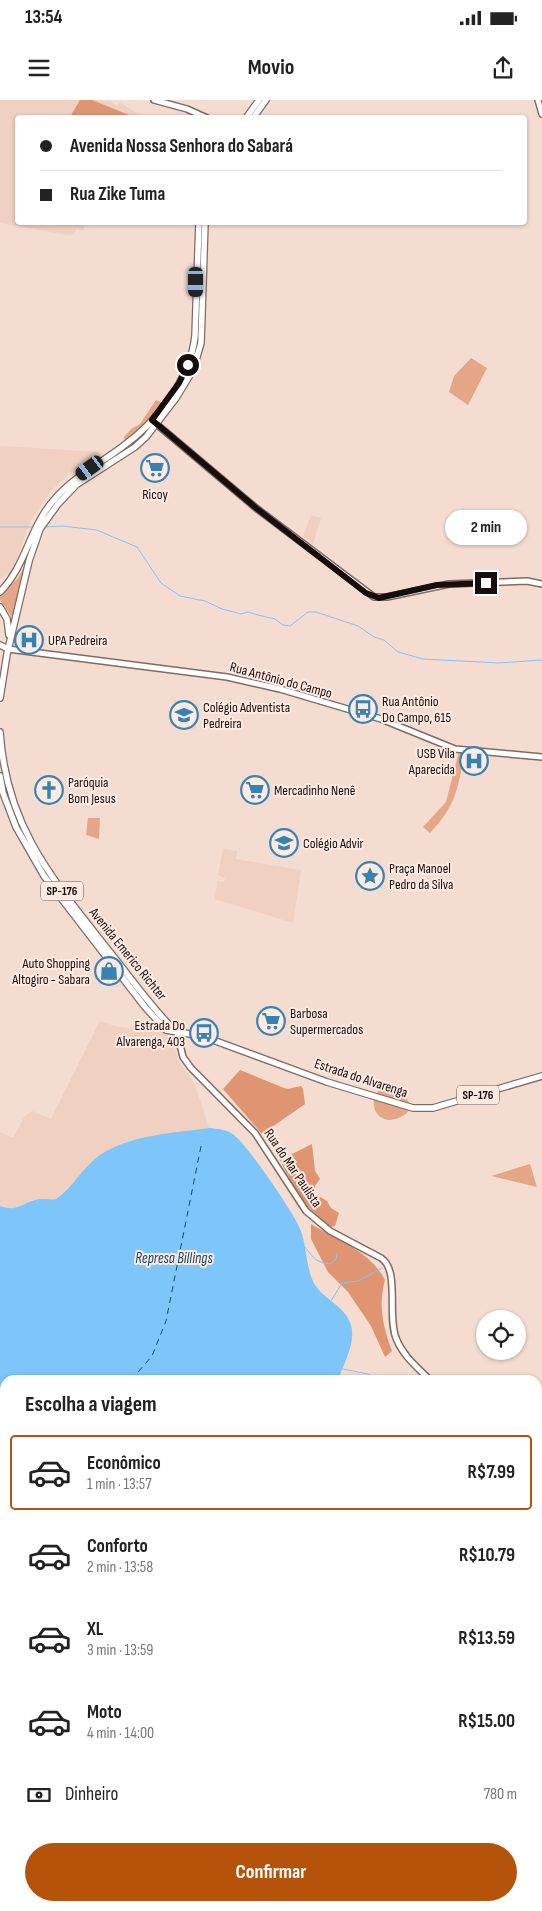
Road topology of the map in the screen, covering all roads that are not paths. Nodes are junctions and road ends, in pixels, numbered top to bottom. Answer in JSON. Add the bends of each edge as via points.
{"nodes":[{"id":1,"x":154,"y":100,"type":"edge"},
{"id":2,"x":259,"y":100,"type":"edge"},
{"id":3,"x":266,"y":100,"type":"edge"},
{"id":4,"x":538,"y":100,"type":"edge"},
{"id":5,"x":542,"y":114,"type":"edge"},
{"id":6,"x":200,"y":115,"type":"edge"},
{"id":7,"x":248,"y":115,"type":"edge"},
{"id":8,"x":255,"y":115,"type":"edge"},
{"id":9,"x":199,"y":225,"type":"edge"},
{"id":10,"x":205,"y":225,"type":"edge"},
{"id":11,"x":154,"y":423,"type":"junction"},
{"id":12,"x":12,"y":579,"type":"junction"},
{"id":13,"x":0,"y":584,"type":"edge"},
{"id":14,"x":542,"y":584,"type":"edge"},
{"id":15,"x":0,"y":592,"type":"edge"},
{"id":16,"x":0,"y":607,"type":"edge"},
{"id":17,"x":0,"y":645,"type":"edge"},
{"id":18,"x":8,"y":649,"type":"junction"},
{"id":19,"x":0,"y":698,"type":"edge"},
{"id":20,"x":0,"y":732,"type":"edge"},
{"id":21,"x":542,"y":757,"type":"edge"},
{"id":22,"x":0,"y":776,"type":"edge"},
{"id":23,"x":163,"y":1028,"type":"joint"},
{"id":24,"x":174,"y":1030,"type":"junction"},
{"id":25,"x":542,"y":1076,"type":"edge"},
{"id":26,"x":425,"y":1375,"type":"edge"}],
"edges":[{"from":1,"to":6,"type":"street"},
{"from":2,"to":7,"type":"main road"},
{"from":3,"to":8,"type":"main road"},
{"from":4,"to":5,"type":"street"},
{"from":9,"to":11,"type":"main road","via":[[196,325],[192,352],[179,383]]},
{"from":10,"to":11,"type":"main road","via":[[198,356],[180,392]]},
{"from":11,"to":12,"type":"main road","via":[[75,479],[54,499],[33,532],[20,568]]},
{"from":11,"to":14,"type":"street","via":[[256,508],[374,598],[449,584],[526,581]]},
{"from":11,"to":18,"type":"main road","via":[[135,447],[76,485],[48,517],[32,548]]},
{"from":12,"to":13,"type":"main road"},
{"from":12,"to":15,"type":"main road"},
{"from":16,"to":18,"type":"main road","via":[[8,625]]},
{"from":17,"to":18,"type":"main road"},
{"from":18,"to":19,"type":"main road"},
{"from":18,"to":21,"type":"street","name":"Rua Antônio do Campo","via":[[227,677],[381,719],[452,748]]},
{"from":20,"to":24,"type":"main road","name":"Avenida Emerico Richter","number":"SP-176","via":[[12,797],[36,853],[61,891]]},
{"from":22,"to":23,"type":"main road","name":"Avenida Emerico Richter","number":"SP-176","via":[[16,827],[44,876]]},
{"from":23,"to":24,"type":"main road","name":"Estrada do Alvarenga","number":"SP-176"},
{"from":24,"to":25,"type":"main road","name":"Estrada do Alvarenga","number":"SP-176","via":[[204,1036],[327,1082],[413,1108],[433,1108]]},
{"from":24,"to":26,"type":"street","name":"Rua do Mar Paulista","via":[[183,1057],[191,1068],[255,1132],[306,1211],[330,1231],[388,1263],[392,1273],[391,1319],[396,1339],[406,1356]]}]}
